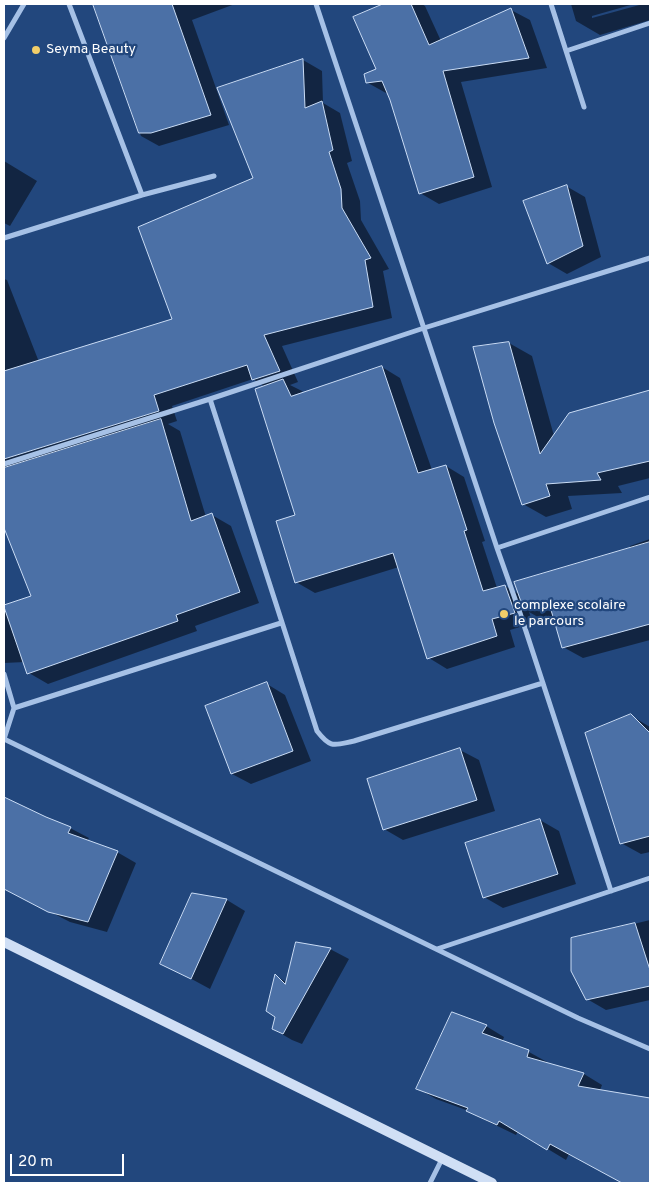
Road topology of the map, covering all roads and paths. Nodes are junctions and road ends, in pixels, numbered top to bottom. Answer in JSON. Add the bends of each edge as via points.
{"nodes":[{"id":1,"x":24,"y":4,"type":"edge"},
{"id":2,"x":68,"y":4,"type":"edge"},
{"id":3,"x":316,"y":4,"type":"edge"},
{"id":4,"x":550,"y":4,"type":"edge"},
{"id":5,"x":650,"y":22,"type":"edge"},
{"id":6,"x":4,"y":38,"type":"edge"},
{"id":7,"x":566,"y":51,"type":"junction"},
{"id":8,"x":584,"y":107,"type":"dead end"},
{"id":9,"x":214,"y":176,"type":"dead end"},
{"id":10,"x":142,"y":194,"type":"junction"},
{"id":11,"x":4,"y":238,"type":"edge"},
{"id":12,"x":650,"y":258,"type":"edge"},
{"id":13,"x":424,"y":328,"type":"junction"},
{"id":14,"x":210,"y":399,"type":"junction"},
{"id":15,"x":4,"y":464,"type":"edge"},
{"id":16,"x":650,"y":497,"type":"edge"},
{"id":17,"x":497,"y":548,"type":"junction"},
{"id":18,"x":281,"y":623,"type":"junction"},
{"id":19,"x":4,"y":674,"type":"edge"},
{"id":20,"x":543,"y":684,"type":"junction"},
{"id":21,"x":14,"y":708,"type":"junction"},
{"id":22,"x":4,"y":739,"type":"edge"},
{"id":23,"x":650,"y":878,"type":"edge"},
{"id":24,"x":612,"y":891,"type":"junction"},
{"id":25,"x":4,"y":942,"type":"edge"},
{"id":26,"x":436,"y":949,"type":"junction"},
{"id":27,"x":650,"y":1048,"type":"edge"},
{"id":28,"x":442,"y":1159,"type":"junction"},
{"id":29,"x":430,"y":1183,"type":"edge"},
{"id":30,"x":492,"y":1183,"type":"edge"}],
"edges":[{"from":1,"to":6,"type":"street"},
{"from":2,"to":10,"type":"street"},
{"from":3,"to":13,"type":"street"},
{"from":4,"to":7,"type":"street"},
{"from":5,"to":7,"type":"street"},
{"from":7,"to":8,"type":"street"},
{"from":9,"to":10,"type":"street"},
{"from":10,"to":11,"type":"street"},
{"from":12,"to":13,"type":"street"},
{"from":13,"to":14,"type":"street"},
{"from":13,"to":17,"type":"street"},
{"from":14,"to":15,"type":"street"},
{"from":14,"to":18,"type":"street"},
{"from":16,"to":17,"type":"street"},
{"from":17,"to":20,"type":"street"},
{"from":18,"to":20,"type":"street","via":[[317,731],[325,741],[334,745]]},
{"from":18,"to":21,"type":"street"},
{"from":19,"to":21,"type":"street"},
{"from":20,"to":24,"type":"street"},
{"from":21,"to":22,"type":"street"},
{"from":22,"to":26,"type":"street"},
{"from":23,"to":24,"type":"street"},
{"from":24,"to":26,"type":"street"},
{"from":25,"to":28,"type":"main road"},
{"from":26,"to":27,"type":"street","via":[[578,1018]]},
{"from":28,"to":29,"type":"street"},
{"from":28,"to":30,"type":"main road"}]}
